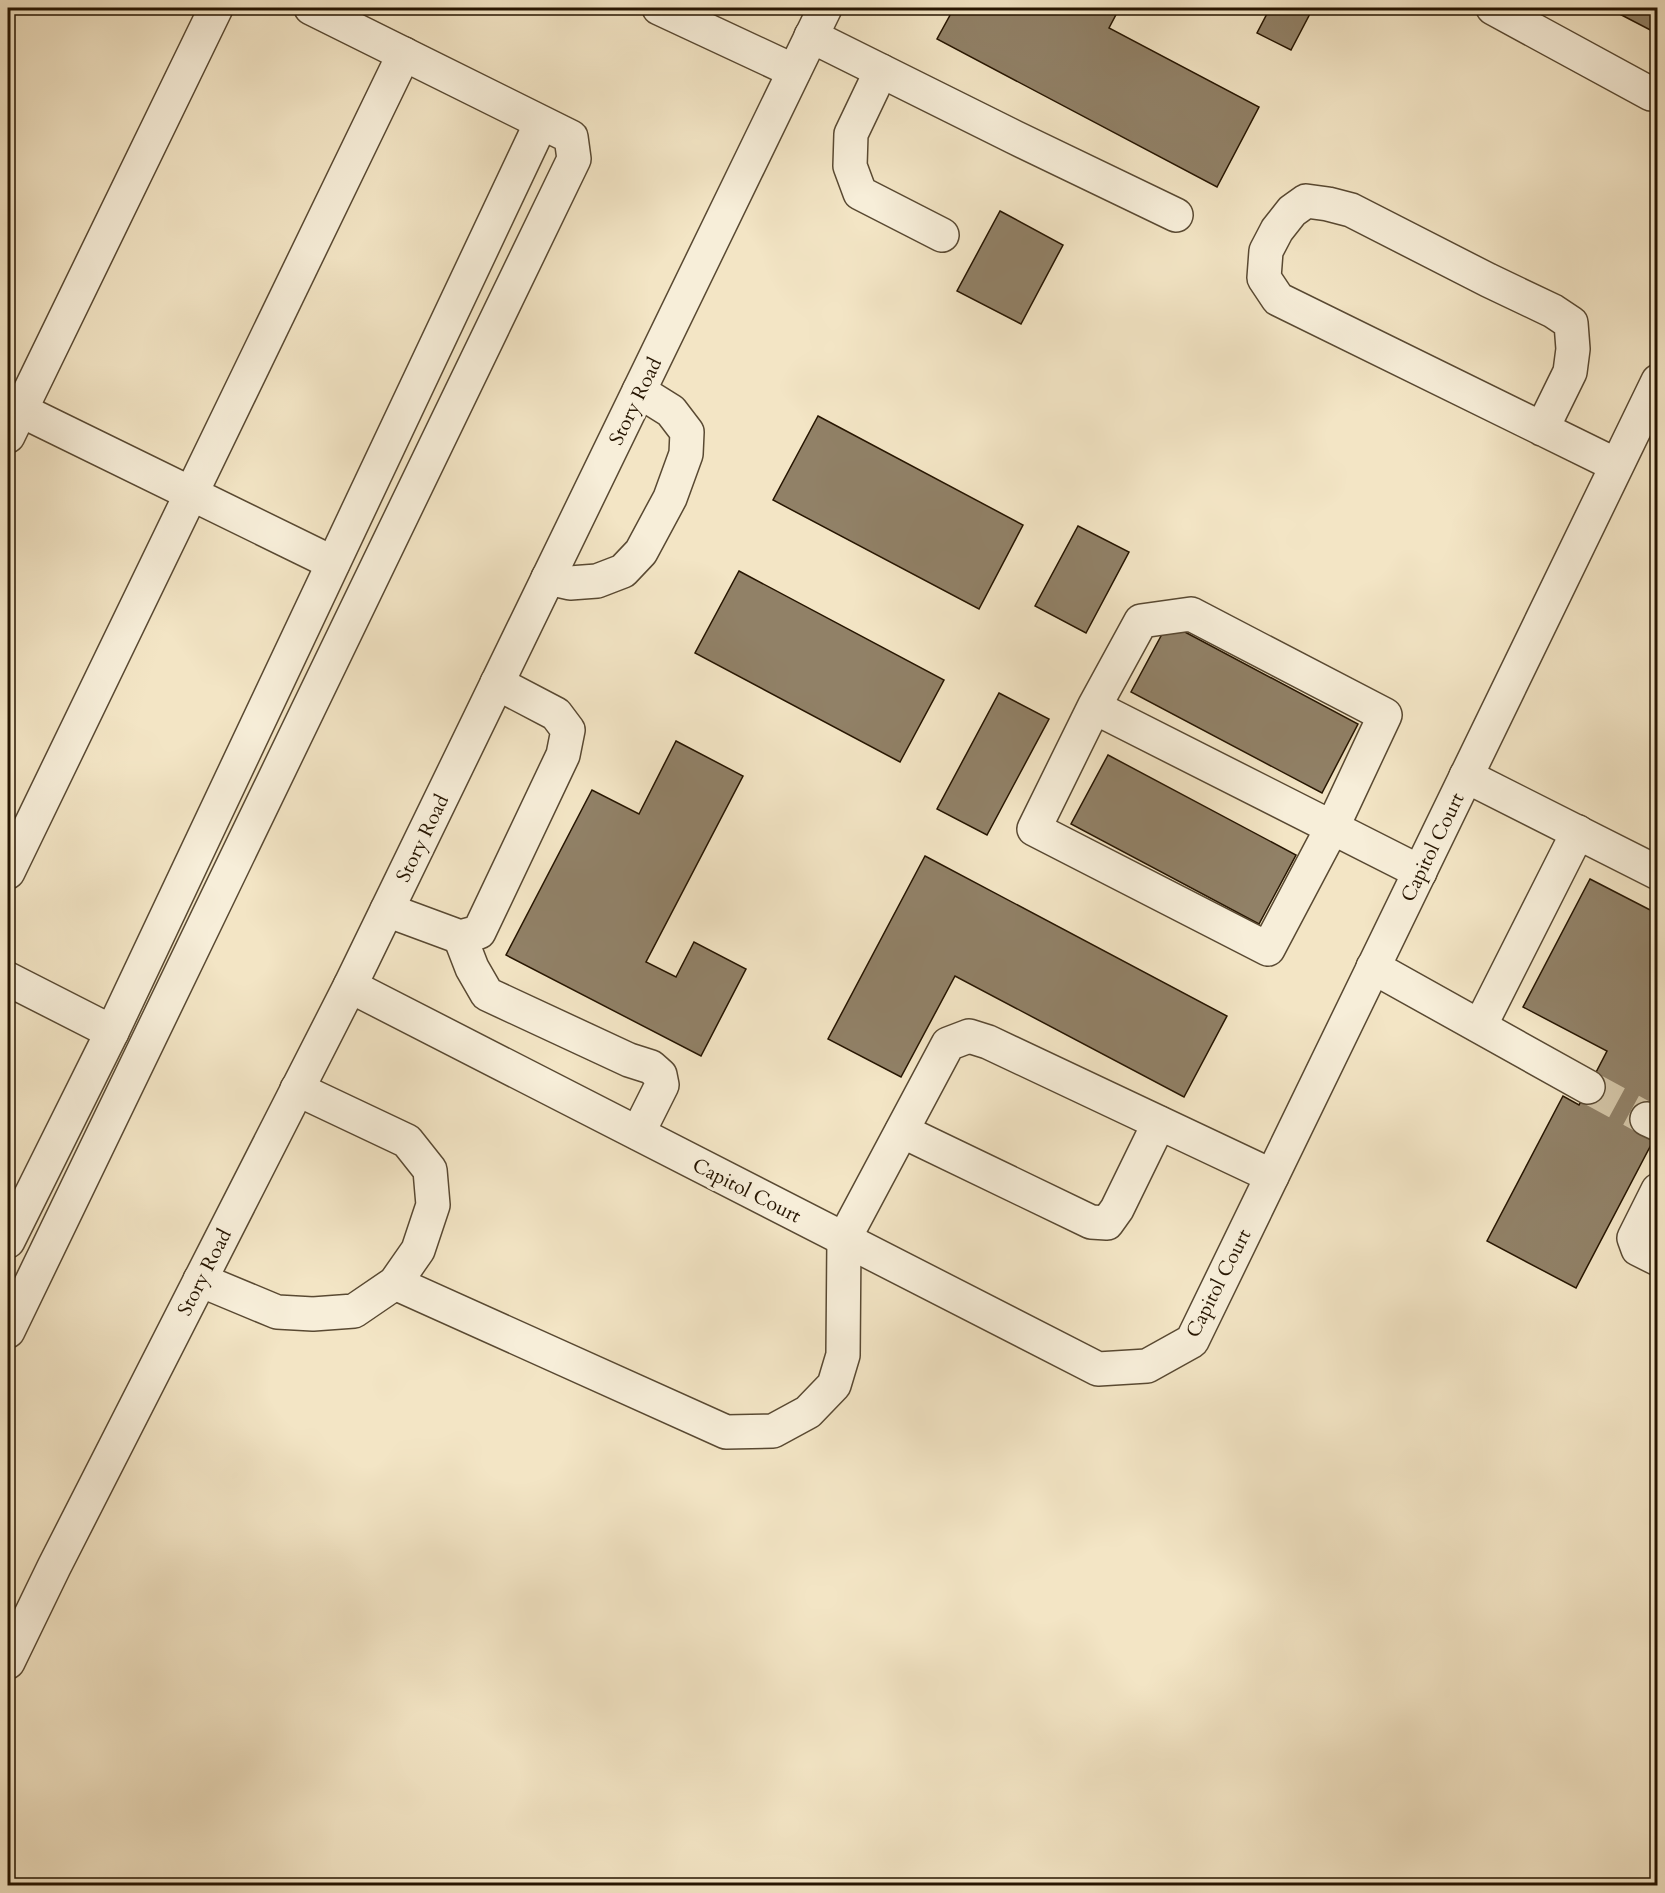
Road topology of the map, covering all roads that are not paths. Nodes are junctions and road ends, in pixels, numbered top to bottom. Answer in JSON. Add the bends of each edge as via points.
{"nodes":[{"id":1,"x":216,"y":8,"type":"edge"},
{"id":2,"x":311,"y":8,"type":"edge"},
{"id":3,"x":659,"y":8,"type":"edge"},
{"id":4,"x":1492,"y":8,"type":"edge"},
{"id":5,"x":818,"y":22,"type":"edge"},
{"id":6,"x":404,"y":54,"type":"junction"},
{"id":7,"x":794,"y":71,"type":"junction"},
{"id":8,"x":881,"y":71,"type":"junction"},
{"id":9,"x":1658,"y":91,"type":"edge"},
{"id":10,"x":541,"y":123,"type":"junction"},
{"id":11,"x":1176,"y":215,"type":"dead end"},
{"id":12,"x":942,"y":235,"type":"dead end"},
{"id":13,"x":1658,"y":381,"type":"edge"},
{"id":14,"x":639,"y":391,"type":"junction"},
{"id":15,"x":12,"y":416,"type":"edge"},
{"id":16,"x":1542,"y":429,"type":"junction"},
{"id":17,"x":1616,"y":465,"type":"junction"},
{"id":18,"x":191,"y":494,"type":"junction"},
{"id":19,"x":333,"y":563,"type":"junction"},
{"id":20,"x":548,"y":578,"type":"junction"},
{"id":21,"x":497,"y":683,"type":"junction"},
{"id":22,"x":1094,"y":707,"type":"junction"},
{"id":23,"x":1466,"y":776,"type":"junction"},
{"id":24,"x":1332,"y":828,"type":"junction"},
{"id":25,"x":1578,"y":832,"type":"junction"},
{"id":26,"x":1643,"y":866,"type":"edge"},
{"id":27,"x":8,"y":872,"type":"edge"},
{"id":28,"x":1420,"y":872,"type":"junction"},
{"id":29,"x":387,"y":910,"type":"junction"},
{"id":30,"x":460,"y":937,"type":"junction"},
{"id":31,"x":1374,"y":967,"type":"junction"},
{"id":32,"x":8,"y":979,"type":"edge"},
{"id":33,"x":350,"y":986,"type":"junction"},
{"id":34,"x":1480,"y":1026,"type":"junction"},
{"id":35,"x":112,"y":1032,"type":"junction"},
{"id":36,"x":1588,"y":1087,"type":"tunnel mouth"},
{"id":37,"x":297,"y":1089,"type":"junction"},
{"id":38,"x":1159,"y":1123,"type":"junction"},
{"id":39,"x":902,"y":1131,"type":"junction"},
{"id":40,"x":638,"y":1133,"type":"junction"},
{"id":41,"x":1272,"y":1176,"type":"junction"},
{"id":42,"x":1658,"y":1190,"type":"edge"},
{"id":43,"x":844,"y":1239,"type":"junction"},
{"id":44,"x":8,"y":1241,"type":"edge"},
{"id":45,"x":1658,"y":1259,"type":"edge"},
{"id":46,"x":200,"y":1280,"type":"junction"},
{"id":47,"x":395,"y":1283,"type":"junction"},
{"id":48,"x":8,"y":1330,"type":"edge"},
{"id":49,"x":8,"y":1662,"type":"edge"}],
"edges":[{"from":1,"to":15,"type":"street"},
{"from":2,"to":6,"type":"street"},
{"from":3,"to":7,"type":"street"},
{"from":4,"to":9,"type":"street","via":[[1651,94]]},
{"from":5,"to":7,"type":"street","name":"Story Road"},
{"from":5,"to":8,"type":"street"},
{"from":6,"to":10,"type":"street"},
{"from":6,"to":18,"type":"street"},
{"from":7,"to":14,"type":"street","name":"Story Road"},
{"from":8,"to":11,"type":"street"},
{"from":8,"to":12,"type":"street","via":[[852,134],[850,166],[860,193]]},
{"from":10,"to":19,"type":"street"},
{"from":10,"to":48,"type":"street","via":[[571,137],[574,159]]},
{"from":13,"to":17,"type":"street","name":"Capitol Court"},
{"from":14,"to":20,"type":"street","name":"Story Road"},
{"from":14,"to":20,"type":"street","via":[[671,411],[687,432],[686,454],[670,498],[641,552],[623,572],[597,581]]},
{"from":15,"to":18,"type":"street"},
{"from":16,"to":16,"type":"street","via":[[1278,299],[1264,278],[1266,251],[1292,211],[1306,201],[1351,210],[1571,323],[1570,372]]},
{"from":16,"to":17,"type":"street"},
{"from":17,"to":23,"type":"street","name":"Capitol Court"},
{"from":18,"to":19,"type":"street"},
{"from":18,"to":27,"type":"street"},
{"from":19,"to":35,"type":"street"},
{"from":20,"to":21,"type":"street","name":"Story Road"},
{"from":21,"to":29,"type":"street","name":"Story Road"},
{"from":21,"to":30,"type":"street","via":[[556,714],[568,729],[563,755],[479,932]]},
{"from":22,"to":24,"type":"street"},
{"from":22,"to":24,"type":"street","via":[[1141,621],[1191,614],[1385,715]]},
{"from":22,"to":24,"type":"street","via":[[1034,829],[1268,949]]},
{"from":23,"to":25,"type":"street"},
{"from":23,"to":28,"type":"street","name":"Capitol Court"},
{"from":24,"to":28,"type":"street"},
{"from":25,"to":26,"type":"street"},
{"from":25,"to":34,"type":"street"},
{"from":28,"to":31,"type":"street","name":"Capitol Court"},
{"from":29,"to":30,"type":"street"},
{"from":29,"to":33,"type":"street","name":"Story Road"},
{"from":30,"to":40,"type":"street","via":[[487,994],[651,1067],[660,1075],[662,1085]]},
{"from":31,"to":34,"type":"street"},
{"from":31,"to":41,"type":"street","name":"Capitol Court"},
{"from":32,"to":35,"type":"street"},
{"from":33,"to":37,"type":"street","name":"Story Road"},
{"from":33,"to":40,"type":"street","name":"Capitol Court"},
{"from":34,"to":36,"type":"street"},
{"from":35,"to":44,"type":"street"},
{"from":37,"to":46,"type":"street","name":"Story Road"},
{"from":37,"to":47,"type":"street","via":[[407,1140],[430,1170],[433,1205],[418,1250]]},
{"from":38,"to":39,"type":"street","via":[[969,1036],[948,1044]]},
{"from":38,"to":39,"type":"street","via":[[1107,1223],[1091,1222]]},
{"from":38,"to":41,"type":"street"},
{"from":39,"to":43,"type":"street"},
{"from":40,"to":43,"type":"street","name":"Capitol Court"},
{"from":41,"to":43,"type":"street","name":"Capitol Court","via":[[1192,1341],[1148,1366],[1098,1369]]},
{"from":42,"to":45,"type":"street","via":[[1634,1238],[1638,1249]]},
{"from":43,"to":47,"type":"street","via":[[843,1355],[834,1385],[808,1412],[774,1431],[726,1432]]},
{"from":46,"to":47,"type":"street","via":[[277,1312],[313,1314],[354,1311]]},
{"from":46,"to":49,"type":"street","name":"Story Road"}]}
